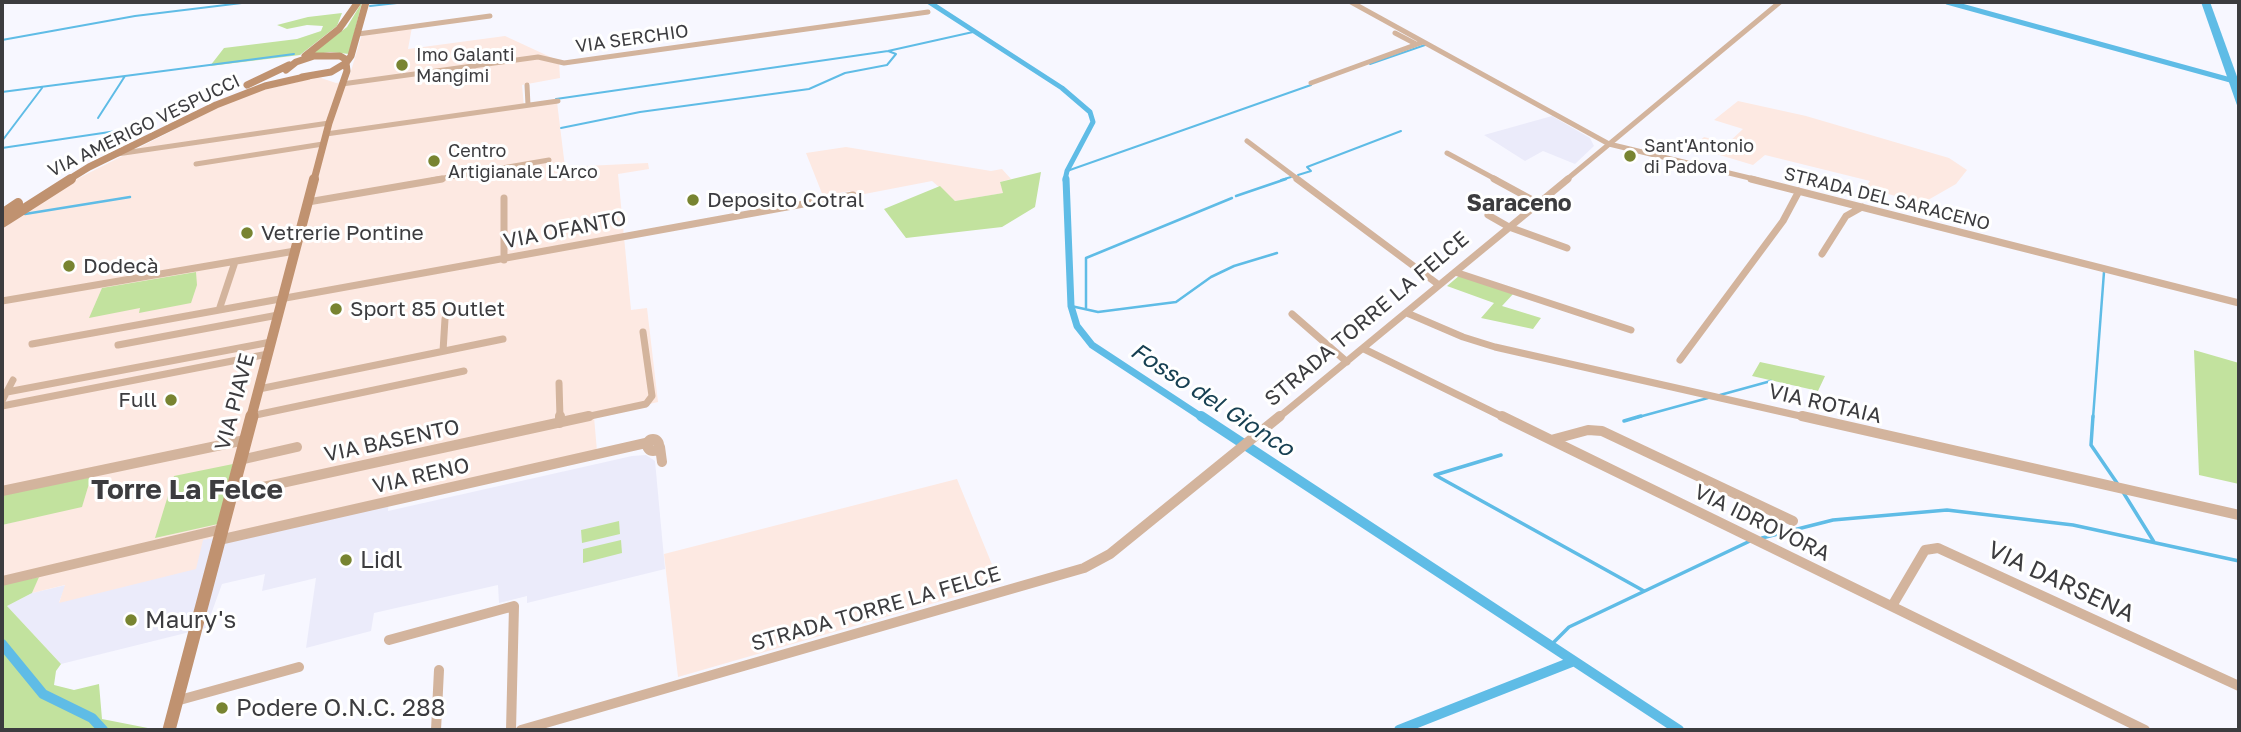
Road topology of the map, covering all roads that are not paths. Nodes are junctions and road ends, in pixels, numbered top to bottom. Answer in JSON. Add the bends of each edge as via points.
{"nodes":[{"id":1,"x":358,"y":2,"type":"edge"},
{"id":2,"x":366,"y":2,"type":"edge"},
{"id":3,"x":1365,"y":2,"type":"edge"},
{"id":4,"x":1780,"y":2,"type":"edge"},
{"id":5,"x":1353,"y":3,"type":"edge"},
{"id":6,"x":928,"y":12,"type":"dead end"},
{"id":7,"x":490,"y":16,"type":"dead end"},
{"id":8,"x":1395,"y":33,"type":"dead end"},
{"id":9,"x":358,"y":34,"type":"junction"},
{"id":10,"x":1420,"y":43,"type":"junction"},
{"id":11,"x":476,"y":50,"type":"dead end"},
{"id":12,"x":346,"y":62,"type":"junction"},
{"id":13,"x":293,"y":64,"type":"junction"},
{"id":14,"x":475,"y":66,"type":"junction"},
{"id":15,"x":312,"y":76,"type":"junction"},
{"id":16,"x":1311,"y":83,"type":"dead end"},
{"id":17,"x":342,"y":84,"type":"junction"},
{"id":18,"x":527,"y":85,"type":"dead end"},
{"id":19,"x":558,"y":101,"type":"dead end"},
{"id":20,"x":528,"y":103,"type":"junction"},
{"id":21,"x":326,"y":134,"type":"junction"},
{"id":22,"x":1247,"y":141,"type":"dead end"},
{"id":23,"x":1609,"y":144,"type":"junction"},
{"id":24,"x":1447,"y":153,"type":"dead end"},
{"id":25,"x":116,"y":155,"type":"junction"},
{"id":26,"x":549,"y":160,"type":"dead end"},
{"id":27,"x":196,"y":164,"type":"dead end"},
{"id":28,"x":1798,"y":191,"type":"junction"},
{"id":29,"x":853,"y":195,"type":"dead end"},
{"id":30,"x":504,"y":198,"type":"dead end"},
{"id":31,"x":308,"y":202,"type":"junction"},
{"id":32,"x":1538,"y":203,"type":"junction"},
{"id":33,"x":1863,"y":207,"type":"junction"},
{"id":34,"x":2,"y":214,"type":"edge"},
{"id":35,"x":1488,"y":215,"type":"dead end"},
{"id":36,"x":2,"y":223,"type":"edge"},
{"id":37,"x":1509,"y":227,"type":"junction"},
{"id":38,"x":1567,"y":247,"type":"dead end"},
{"id":39,"x":295,"y":251,"type":"junction"},
{"id":40,"x":1822,"y":254,"type":"dead end"},
{"id":41,"x":504,"y":260,"type":"junction"},
{"id":42,"x":235,"y":262,"type":"junction"},
{"id":43,"x":1455,"y":272,"type":"junction"},
{"id":44,"x":1440,"y":285,"type":"junction"},
{"id":45,"x":282,"y":300,"type":"junction"},
{"id":46,"x":2,"y":301,"type":"edge"},
{"id":47,"x":2239,"y":303,"type":"edge"},
{"id":48,"x":219,"y":310,"type":"junction"},
{"id":49,"x":1407,"y":313,"type":"junction"},
{"id":50,"x":278,"y":314,"type":"junction"},
{"id":51,"x":1292,"y":314,"type":"dead end"},
{"id":52,"x":445,"y":319,"type":"dead end"},
{"id":53,"x":1631,"y":330,"type":"dead end"},
{"id":54,"x":643,"y":332,"type":"dead end"},
{"id":55,"x":503,"y":339,"type":"dead end"},
{"id":56,"x":271,"y":342,"type":"junction"},
{"id":57,"x":32,"y":344,"type":"dead end"},
{"id":58,"x":118,"y":345,"type":"dead end"},
{"id":59,"x":1364,"y":349,"type":"junction"},
{"id":60,"x":443,"y":351,"type":"junction"},
{"id":61,"x":268,"y":355,"type":"junction"},
{"id":62,"x":1680,"y":359,"type":"dead end"},
{"id":63,"x":1347,"y":362,"type":"junction"},
{"id":64,"x":464,"y":371,"type":"dead end"},
{"id":65,"x":13,"y":380,"type":"dead end"},
{"id":66,"x":559,"y":383,"type":"dead end"},
{"id":67,"x":259,"y":389,"type":"junction"},
{"id":68,"x":7,"y":392,"type":"junction"},
{"id":69,"x":2,"y":403,"type":"edge"},
{"id":70,"x":251,"y":416,"type":"junction"},
{"id":71,"x":560,"y":423,"type":"junction"},
{"id":72,"x":245,"y":440,"type":"junction"},
{"id":73,"x":1551,"y":440,"type":"junction"},
{"id":74,"x":297,"y":447,"type":"dead end"},
{"id":75,"x":655,"y":451,"type":"dead end"},
{"id":76,"x":240,"y":460,"type":"junction"},
{"id":77,"x":2,"y":491,"type":"edge"},
{"id":78,"x":231,"y":494,"type":"junction"},
{"id":79,"x":2239,"y":515,"type":"edge"},
{"id":80,"x":1793,"y":522,"type":"dead end"},
{"id":81,"x":220,"y":535,"type":"junction"},
{"id":82,"x":2,"y":582,"type":"edge"},
{"id":83,"x":1892,"y":606,"type":"junction"},
{"id":84,"x":389,"y":640,"type":"dead end"},
{"id":85,"x":299,"y":667,"type":"dead end"},
{"id":86,"x":439,"y":670,"type":"dead end"},
{"id":87,"x":2239,"y":686,"type":"edge"},
{"id":88,"x":176,"y":701,"type":"junction"},
{"id":89,"x":169,"y":730,"type":"edge"},
{"id":90,"x":436,"y":730,"type":"edge"},
{"id":91,"x":511,"y":730,"type":"edge"},
{"id":92,"x":521,"y":730,"type":"edge"},
{"id":93,"x":2145,"y":730,"type":"edge"}],
"edges":[{"from":1,"to":13,"type":"main road","via":[[337,32]]},
{"from":2,"to":9,"type":"main road","name":"VIA PIAVE"},
{"from":3,"to":5,"type":"street"},
{"from":4,"to":23,"type":"street","name":"STRADA TORRE LA FELCE"},
{"from":5,"to":10,"type":"street","name":"STRADA DEL SARACENO"},
{"from":6,"to":14,"type":"street","name":"VIA SERCHIO","via":[[564,62],[538,57]]},
{"from":7,"to":9,"type":"street"},
{"from":8,"to":10,"type":"street"},
{"from":9,"to":12,"type":"main road","name":"VIA PIAVE"},
{"from":10,"to":16,"type":"street"},
{"from":10,"to":23,"type":"street","name":"STRADA DEL SARACENO"},
{"from":11,"to":14,"type":"street"},
{"from":12,"to":13,"type":"main road","via":[[340,56],[324,55]]},
{"from":12,"to":15,"type":"main road","name":"VIA AMERIGO VESPUCCI","via":[[331,72]]},
{"from":12,"to":17,"type":"main road","name":"VIA PIAVE"},
{"from":13,"to":15,"type":"main road","via":[[285,72]]},
{"from":13,"to":34,"type":"main road","name":"VIA AMERIGO VESPUCCI","via":[[80,167]]},
{"from":14,"to":17,"type":"street","name":"VIA SERCHIO"},
{"from":15,"to":17,"type":"main road","via":[[336,78]]},
{"from":15,"to":25,"type":"main road","name":"VIA AMERIGO VESPUCCI","via":[[238,95]]},
{"from":17,"to":21,"type":"main road","name":"VIA PIAVE"},
{"from":18,"to":20,"type":"street"},
{"from":19,"to":20,"type":"street"},
{"from":20,"to":21,"type":"street"},
{"from":21,"to":25,"type":"street"},
{"from":21,"to":27,"type":"street"},
{"from":21,"to":31,"type":"main road","name":"VIA PIAVE"},
{"from":22,"to":44,"type":"street"},
{"from":23,"to":28,"type":"street","name":"STRADA DEL SARACENO"},
{"from":23,"to":32,"type":"street","name":"STRADA TORRE LA FELCE"},
{"from":24,"to":32,"type":"street"},
{"from":25,"to":36,"type":"main road","name":"VIA AMERIGO VESPUCCI","via":[[56,186]]},
{"from":26,"to":31,"type":"street"},
{"from":28,"to":33,"type":"street","name":"STRADA DEL SARACENO"},
{"from":28,"to":62,"type":"street","via":[[1783,221]]},
{"from":29,"to":41,"type":"street","name":"VIA OFANTO"},
{"from":30,"to":41,"type":"street"},
{"from":31,"to":39,"type":"main road","name":"VIA PIAVE"},
{"from":32,"to":37,"type":"street","name":"STRADA TORRE LA FELCE"},
{"from":33,"to":40,"type":"street","via":[[1846,216]]},
{"from":33,"to":47,"type":"street","name":"STRADA DEL SARACENO"},
{"from":35,"to":37,"type":"street"},
{"from":37,"to":38,"type":"street"},
{"from":37,"to":43,"type":"street","name":"STRADA TORRE LA FELCE"},
{"from":39,"to":42,"type":"street"},
{"from":39,"to":45,"type":"main road","name":"VIA PIAVE"},
{"from":41,"to":45,"type":"street","name":"VIA OFANTO"},
{"from":42,"to":46,"type":"street"},
{"from":42,"to":48,"type":"street"},
{"from":43,"to":44,"type":"street","name":"STRADA TORRE LA FELCE"},
{"from":43,"to":53,"type":"street"},
{"from":44,"to":49,"type":"street","name":"STRADA TORRE LA FELCE"},
{"from":45,"to":48,"type":"street","name":"VIA OFANTO"},
{"from":45,"to":50,"type":"main road","name":"VIA PIAVE"},
{"from":48,"to":57,"type":"street","name":"VIA OFANTO"},
{"from":49,"to":59,"type":"street","name":"STRADA TORRE LA FELCE"},
{"from":49,"to":79,"type":"street","name":"VIA ROTAIA","via":[[1495,347]]},
{"from":50,"to":56,"type":"main road","name":"VIA PIAVE"},
{"from":50,"to":58,"type":"street"},
{"from":51,"to":63,"type":"street"},
{"from":52,"to":60,"type":"street"},
{"from":54,"to":71,"type":"street","name":"VIA BASENTO","via":[[650,401]]},
{"from":55,"to":60,"type":"street"},
{"from":56,"to":61,"type":"main road","name":"VIA PIAVE"},
{"from":56,"to":68,"type":"street"},
{"from":59,"to":63,"type":"street","name":"STRADA TORRE LA FELCE"},
{"from":59,"to":73,"type":"street","name":"VIA IDROVORA"},
{"from":60,"to":67,"type":"street"},
{"from":61,"to":67,"type":"main road","name":"VIA PIAVE"},
{"from":61,"to":69,"type":"street"},
{"from":63,"to":92,"type":"street","name":"STRADA TORRE LA FELCE","via":[[1131,539],[1084,568]]},
{"from":64,"to":70,"type":"street"},
{"from":65,"to":68,"type":"street"},
{"from":66,"to":71,"type":"street"},
{"from":67,"to":70,"type":"main road","name":"VIA PIAVE"},
{"from":68,"to":69,"type":"street"},
{"from":70,"to":72,"type":"main road","name":"VIA PIAVE"},
{"from":71,"to":78,"type":"street","name":"VIA BASENTO"},
{"from":72,"to":76,"type":"main road","name":"VIA PIAVE"},
{"from":72,"to":77,"type":"street"},
{"from":73,"to":80,"type":"street","via":[[1602,431]]},
{"from":73,"to":83,"type":"street","name":"VIA IDROVORA"},
{"from":74,"to":76,"type":"street"},
{"from":75,"to":81,"type":"street","name":"VIA RENO","via":[[631,447]]},
{"from":76,"to":78,"type":"main road","name":"VIA PIAVE"},
{"from":78,"to":81,"type":"main road","name":"VIA PIAVE"},
{"from":81,"to":82,"type":"street","name":"VIA RENO"},
{"from":81,"to":88,"type":"main road","name":"VIA PIAVE"},
{"from":83,"to":87,"type":"street","name":"VIA DARSENA","via":[[1925,550],[1938,548]]},
{"from":83,"to":93,"type":"street","name":"VIA IDROVORA"},
{"from":84,"to":91,"type":"street","via":[[514,606]]},
{"from":85,"to":88,"type":"street"},
{"from":86,"to":90,"type":"street"},
{"from":88,"to":89,"type":"main road","name":"VIA PIAVE"}]}
